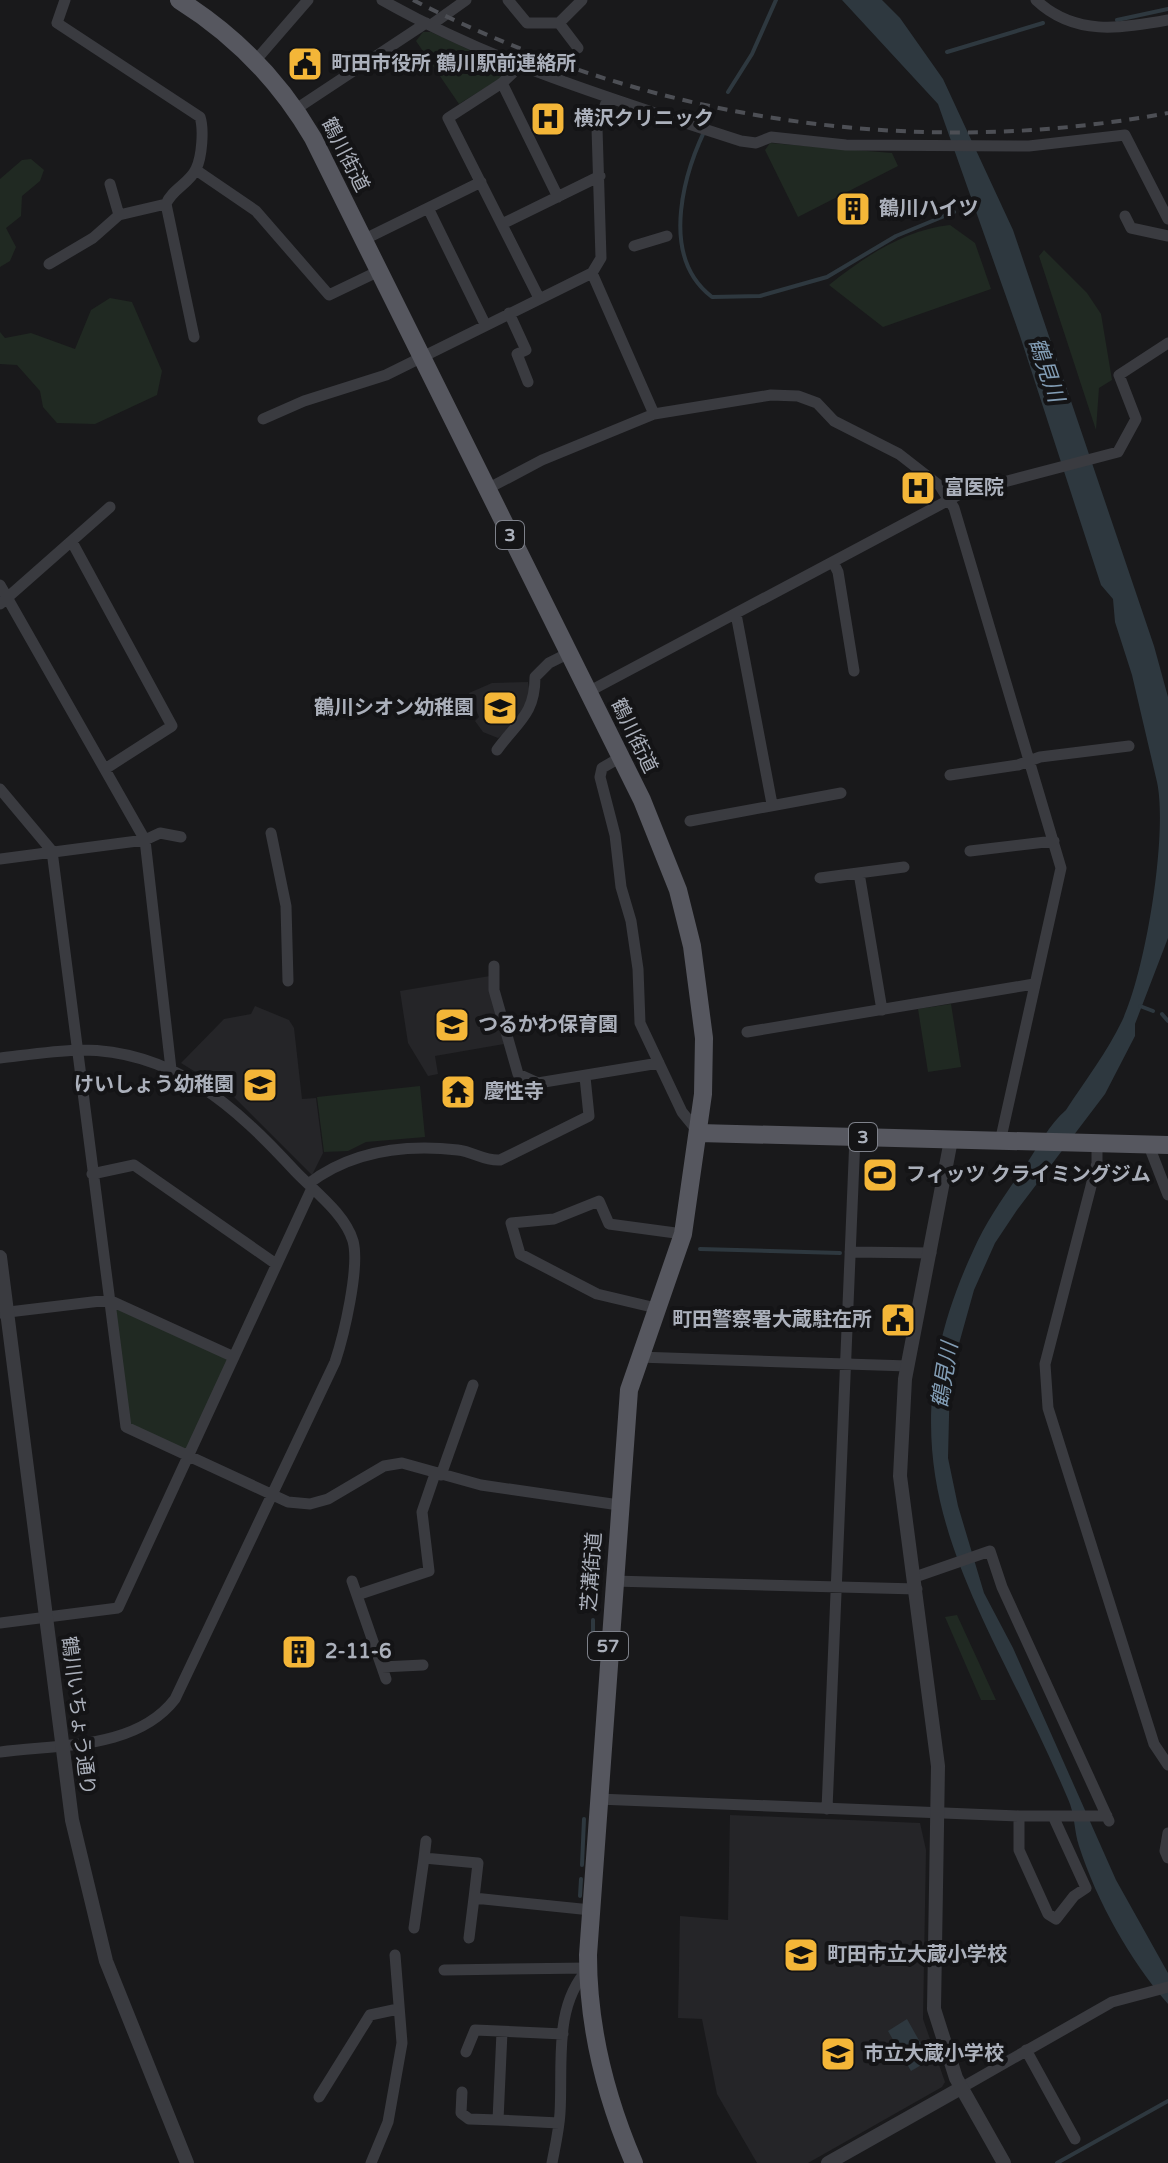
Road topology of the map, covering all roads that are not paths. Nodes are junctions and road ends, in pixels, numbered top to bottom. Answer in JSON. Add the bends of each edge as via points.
{"nodes":[{"id":1,"x":65,"y":0,"type":"edge"},
{"id":2,"x":179,"y":0,"type":"edge"},
{"id":3,"x":382,"y":0,"type":"edge"},
{"id":4,"x":466,"y":0,"type":"edge"},
{"id":5,"x":508,"y":0,"type":"edge"},
{"id":6,"x":582,"y":0,"type":"edge"},
{"id":7,"x":1036,"y":0,"type":"edge"},
{"id":8,"x":304,"y":1,"type":"edge"},
{"id":9,"x":1168,"y":20,"type":"edge"},
{"id":10,"x":559,"y":23,"type":"junction"},
{"id":11,"x":429,"y":24,"type":"junction"},
{"id":12,"x":578,"y":48,"type":"dead end"},
{"id":13,"x":256,"y":60,"type":"junction"},
{"id":14,"x":520,"y":66,"type":"junction"},
{"id":15,"x":502,"y":83,"type":"junction"},
{"id":16,"x":607,"y":100,"type":"junction"},
{"id":17,"x":296,"y":109,"type":"junction"},
{"id":18,"x":196,"y":170,"type":"junction"},
{"id":19,"x":600,"y":176,"type":"junction"},
{"id":20,"x":481,"y":182,"type":"junction"},
{"id":21,"x":110,"y":184,"type":"dead end"},
{"id":22,"x":558,"y":197,"type":"junction"},
{"id":23,"x":166,"y":204,"type":"junction"},
{"id":24,"x":428,"y":208,"type":"junction"},
{"id":25,"x":1167,"y":214,"type":"edge"},
{"id":26,"x":119,"y":215,"type":"junction"},
{"id":27,"x":1125,"y":216,"type":"dead end"},
{"id":28,"x":502,"y":224,"type":"junction"},
{"id":29,"x":667,"y":236,"type":"dead end"},
{"id":30,"x":1168,"y":236,"type":"edge"},
{"id":31,"x":363,"y":240,"type":"junction"},
{"id":32,"x":634,"y":246,"type":"dead end"},
{"id":33,"x":49,"y":264,"type":"dead end"},
{"id":34,"x":379,"y":271,"type":"junction"},
{"id":35,"x":592,"y":273,"type":"junction"},
{"id":36,"x":539,"y":298,"type":"junction"},
{"id":37,"x":509,"y":313,"type":"junction"},
{"id":38,"x":485,"y":324,"type":"junction"},
{"id":39,"x":194,"y":337,"type":"dead end"},
{"id":40,"x":1168,"y":343,"type":"edge"},
{"id":41,"x":421,"y":355,"type":"junction"},
{"id":42,"x":528,"y":382,"type":"dead end"},
{"id":43,"x":654,"y":414,"type":"junction"},
{"id":44,"x":263,"y":419,"type":"dead end"},
{"id":45,"x":487,"y":489,"type":"junction"},
{"id":46,"x":949,"y":500,"type":"junction"},
{"id":47,"x":110,"y":507,"type":"dead end"},
{"id":48,"x":72,"y":542,"type":"junction"},
{"id":49,"x":833,"y":562,"type":"junction"},
{"id":50,"x":0,"y":585,"type":"edge"},
{"id":51,"x":4,"y":601,"type":"edge"},
{"id":52,"x":736,"y":614,"type":"junction"},
{"id":53,"x":569,"y":653,"type":"junction"},
{"id":54,"x":854,"y":671,"type":"dead end"},
{"id":55,"x":588,"y":692,"type":"junction"},
{"id":56,"x":1129,"y":746,"type":"dead end"},
{"id":57,"x":497,"y":750,"type":"dead end"},
{"id":58,"x":621,"y":757,"type":"junction"},
{"id":59,"x":1030,"y":760,"type":"junction"},
{"id":60,"x":105,"y":769,"type":"junction"},
{"id":61,"x":950,"y":775,"type":"dead end"},
{"id":62,"x":0,"y":789,"type":"edge"},
{"id":63,"x":841,"y":793,"type":"dead end"},
{"id":64,"x":772,"y":804,"type":"junction"},
{"id":65,"x":690,"y":821,"type":"dead end"},
{"id":66,"x":271,"y":833,"type":"dead end"},
{"id":67,"x":181,"y":837,"type":"dead end"},
{"id":68,"x":145,"y":840,"type":"junction"},
{"id":69,"x":1054,"y":841,"type":"junction"},
{"id":70,"x":52,"y":851,"type":"junction"},
{"id":71,"x":970,"y":851,"type":"dead end"},
{"id":72,"x":0,"y":859,"type":"edge"},
{"id":73,"x":904,"y":867,"type":"dead end"},
{"id":74,"x":859,"y":873,"type":"junction"},
{"id":75,"x":820,"y":878,"type":"dead end"},
{"id":76,"x":494,"y":966,"type":"dead end"},
{"id":77,"x":288,"y":981,"type":"dead end"},
{"id":78,"x":1034,"y":984,"type":"junction"},
{"id":79,"x":882,"y":1010,"type":"junction"},
{"id":80,"x":747,"y":1032,"type":"dead end"},
{"id":81,"x":76,"y":1050,"type":"junction"},
{"id":82,"x":0,"y":1058,"type":"edge"},
{"id":83,"x":659,"y":1063,"type":"junction"},
{"id":84,"x":171,"y":1069,"type":"junction"},
{"id":85,"x":585,"y":1077,"type":"junction"},
{"id":86,"x":699,"y":1133,"type":"junction"},
{"id":87,"x":855,"y":1137,"type":"junction"},
{"id":88,"x":951,"y":1140,"type":"junction"},
{"id":89,"x":1000,"y":1142,"type":"junction"},
{"id":90,"x":1097,"y":1145,"type":"junction"},
{"id":91,"x":1168,"y":1145,"type":"edge"},
{"id":92,"x":1149,"y":1146,"type":"junction"},
{"id":93,"x":92,"y":1174,"type":"junction"},
{"id":94,"x":310,"y":1186,"type":"junction"},
{"id":95,"x":1168,"y":1195,"type":"edge"},
{"id":96,"x":683,"y":1234,"type":"junction"},
{"id":97,"x":850,"y":1252,"type":"junction"},
{"id":98,"x":931,"y":1253,"type":"junction"},
{"id":99,"x":0,"y":1257,"type":"edge"},
{"id":100,"x":276,"y":1264,"type":"junction"},
{"id":101,"x":109,"y":1300,"type":"junction"},
{"id":102,"x":656,"y":1308,"type":"junction"},
{"id":103,"x":3,"y":1312,"type":"edge"},
{"id":104,"x":234,"y":1357,"type":"junction"},
{"id":105,"x":638,"y":1357,"type":"junction"},
{"id":106,"x":844,"y":1364,"type":"junction"},
{"id":107,"x":908,"y":1366,"type":"junction"},
{"id":108,"x":473,"y":1385,"type":"dead end"},
{"id":109,"x":188,"y":1457,"type":"junction"},
{"id":110,"x":438,"y":1475,"type":"junction"},
{"id":111,"x":272,"y":1496,"type":"junction"},
{"id":112,"x":619,"y":1505,"type":"junction"},
{"id":113,"x":352,"y":1581,"type":"dead end"},
{"id":114,"x":613,"y":1581,"type":"junction"},
{"id":115,"x":916,"y":1583,"type":"junction"},
{"id":116,"x":834,"y":1586,"type":"junction"},
{"id":117,"x":357,"y":1595,"type":"junction"},
{"id":118,"x":45,"y":1617,"type":"junction"},
{"id":119,"x":0,"y":1623,"type":"edge"},
{"id":120,"x":423,"y":1665,"type":"dead end"},
{"id":121,"x":61,"y":1744,"type":"junction"},
{"id":122,"x":0,"y":1752,"type":"edge"},
{"id":123,"x":1168,"y":1765,"type":"edge"},
{"id":124,"x":598,"y":1799,"type":"junction"},
{"id":125,"x":827,"y":1809,"type":"junction"},
{"id":126,"x":940,"y":1814,"type":"junction"},
{"id":127,"x":1019,"y":1816,"type":"junction"},
{"id":128,"x":1056,"y":1817,"type":"junction"},
{"id":129,"x":1168,"y":1833,"type":"edge"},
{"id":130,"x":426,"y":1841,"type":"dead end"},
{"id":131,"x":424,"y":1858,"type":"junction"},
{"id":132,"x":1168,"y":1858,"type":"edge"},
{"id":133,"x":474,"y":1898,"type":"junction"},
{"id":134,"x":591,"y":1910,"type":"junction"},
{"id":135,"x":414,"y":1928,"type":"dead end"},
{"id":136,"x":469,"y":1938,"type":"dead end"},
{"id":137,"x":395,"y":1955,"type":"dead end"},
{"id":138,"x":588,"y":1968,"type":"junction"},
{"id":139,"x":444,"y":1970,"type":"dead end"},
{"id":140,"x":1168,"y":1987,"type":"edge"},
{"id":141,"x":398,"y":2009,"type":"junction"},
{"id":142,"x":502,"y":2032,"type":"junction"},
{"id":143,"x":563,"y":2034,"type":"junction"},
{"id":144,"x":1026,"y":2050,"type":"junction"},
{"id":145,"x":466,"y":2052,"type":"dead end"},
{"id":146,"x":961,"y":2088,"type":"junction"},
{"id":147,"x":462,"y":2092,"type":"dead end"},
{"id":148,"x":319,"y":2097,"type":"dead end"},
{"id":149,"x":498,"y":2120,"type":"junction"},
{"id":150,"x":559,"y":2123,"type":"junction"},
{"id":151,"x":1075,"y":2139,"type":"dead end"},
{"id":152,"x":187,"y":2163,"type":"edge"},
{"id":153,"x":371,"y":2163,"type":"edge"},
{"id":154,"x":552,"y":2163,"type":"edge"},
{"id":155,"x":634,"y":2163,"type":"edge"},
{"id":156,"x":828,"y":2163,"type":"edge"},
{"id":157,"x":1004,"y":2163,"type":"edge"}],
"edges":[{"from":1,"to":18,"type":"street","via":[[57,23],[200,117]]},
{"from":2,"to":13,"type":"main road","name":"鶴川街道","number":"3"},
{"from":3,"to":11,"type":"street"},
{"from":4,"to":11,"type":"street"},
{"from":5,"to":10,"type":"street","via":[[527,23]]},
{"from":6,"to":10,"type":"street"},
{"from":7,"to":9,"type":"street","via":[[1068,21],[1088,26],[1126,28]]},
{"from":8,"to":13,"type":"street"},
{"from":10,"to":12,"type":"street"},
{"from":11,"to":14,"type":"street"},
{"from":11,"to":17,"type":"street"},
{"from":13,"to":17,"type":"main road","name":"鶴川街道","number":"3"},
{"from":14,"to":15,"type":"street"},
{"from":14,"to":16,"type":"street"},
{"from":15,"to":20,"type":"street","via":[[448,118]]},
{"from":15,"to":22,"type":"street"},
{"from":16,"to":19,"type":"street","via":[[597,128]]},
{"from":16,"to":25,"type":"street","via":[[756,143],[771,137],[846,145],[1043,145],[1125,135]]},
{"from":17,"to":31,"type":"main road","name":"鶴川街道","number":"3"},
{"from":18,"to":23,"type":"street"},
{"from":18,"to":34,"type":"street","via":[[256,211],[329,295]]},
{"from":19,"to":22,"type":"street"},
{"from":19,"to":35,"type":"street","via":[[601,258]]},
{"from":20,"to":24,"type":"street"},
{"from":20,"to":28,"type":"street"},
{"from":21,"to":26,"type":"street"},
{"from":22,"to":28,"type":"street"},
{"from":23,"to":26,"type":"street"},
{"from":23,"to":39,"type":"street"},
{"from":24,"to":31,"type":"street"},
{"from":24,"to":38,"type":"street"},
{"from":26,"to":33,"type":"street"},
{"from":27,"to":30,"type":"street","via":[[1131,228]]},
{"from":28,"to":36,"type":"street"},
{"from":29,"to":32,"type":"street"},
{"from":31,"to":34,"type":"main road","name":"鶴川街道","number":"3"},
{"from":34,"to":41,"type":"main road","name":"鶴川街道","number":"3"},
{"from":35,"to":36,"type":"street"},
{"from":35,"to":43,"type":"street"},
{"from":36,"to":37,"type":"street"},
{"from":37,"to":38,"type":"street"},
{"from":37,"to":42,"type":"street","via":[[526,350],[517,354]]},
{"from":38,"to":41,"type":"street"},
{"from":40,"to":46,"type":"street","via":[[1119,375],[1136,419],[1118,452],[973,488]]},
{"from":41,"to":44,"type":"street","via":[[386,375]]},
{"from":41,"to":45,"type":"main road","name":"鶴川街道","number":"3"},
{"from":43,"to":45,"type":"street"},
{"from":43,"to":46,"type":"street","via":[[771,395],[798,396],[899,454]]},
{"from":45,"to":53,"type":"main road","name":"鶴川街道","number":"3"},
{"from":46,"to":49,"type":"street"},
{"from":46,"to":59,"type":"street"},
{"from":47,"to":48,"type":"street"},
{"from":48,"to":51,"type":"street"},
{"from":48,"to":60,"type":"street","via":[[172,726]]},
{"from":49,"to":52,"type":"street"},
{"from":49,"to":54,"type":"street"},
{"from":50,"to":51,"type":"street"},
{"from":51,"to":60,"type":"street"},
{"from":52,"to":55,"type":"street"},
{"from":52,"to":64,"type":"street"},
{"from":53,"to":55,"type":"main road","name":"鶴川街道","number":"3"},
{"from":53,"to":57,"type":"street","via":[[535,677],[535,699]]},
{"from":55,"to":58,"type":"main road","name":"鶴川街道","number":"3"},
{"from":56,"to":59,"type":"street"},
{"from":58,"to":83,"type":"street","via":[[602,768],[600,777],[631,921],[640,1023]]},
{"from":58,"to":86,"type":"main road","name":"鶴川街道","number":"3","via":[[664,851],[692,946],[704,1038]]},
{"from":59,"to":61,"type":"street"},
{"from":59,"to":69,"type":"street"},
{"from":60,"to":68,"type":"street"},
{"from":62,"to":70,"type":"street"},
{"from":63,"to":64,"type":"street"},
{"from":64,"to":65,"type":"street"},
{"from":66,"to":77,"type":"street","via":[[286,906]]},
{"from":67,"to":68,"type":"street","via":[[160,833]]},
{"from":68,"to":70,"type":"street"},
{"from":68,"to":84,"type":"street"},
{"from":69,"to":71,"type":"street"},
{"from":69,"to":78,"type":"street","via":[[1061,868]]},
{"from":70,"to":72,"type":"street"},
{"from":70,"to":81,"type":"street"},
{"from":73,"to":74,"type":"street"},
{"from":74,"to":75,"type":"street"},
{"from":74,"to":79,"type":"street"},
{"from":76,"to":85,"type":"street","via":[[494,990],[518,1074],[538,1083]]},
{"from":78,"to":79,"type":"street"},
{"from":78,"to":89,"type":"street"},
{"from":79,"to":80,"type":"street"},
{"from":81,"to":82,"type":"street"},
{"from":81,"to":84,"type":"street","via":[[120,1054]]},
{"from":81,"to":93,"type":"street"},
{"from":83,"to":85,"type":"street"},
{"from":83,"to":86,"type":"street","via":[[682,1112]]},
{"from":84,"to":94,"type":"street","via":[[230,1105]]},
{"from":85,"to":94,"type":"street","via":[[589,1116],[500,1160],[420,1146],[382,1151],[331,1167]]},
{"from":86,"to":87,"type":"main road","number":"3"},
{"from":86,"to":96,"type":"main road","name":"芝溝街道","number":"57"},
{"from":87,"to":88,"type":"main road","number":"3"},
{"from":87,"to":97,"type":"street"},
{"from":88,"to":89,"type":"main road","number":"3"},
{"from":88,"to":98,"type":"street"},
{"from":89,"to":90,"type":"main road","number":"3"},
{"from":90,"to":92,"type":"main road","number":"3"},
{"from":90,"to":123,"type":"street","via":[[1097,1163],[1045,1364],[1048,1408],[1154,1744]]},
{"from":91,"to":92,"type":"main road","number":"3"},
{"from":92,"to":95,"type":"street"},
{"from":93,"to":100,"type":"street","via":[[134,1165]]},
{"from":93,"to":101,"type":"street"},
{"from":94,"to":100,"type":"street"},
{"from":94,"to":111,"type":"street","via":[[345,1224],[354,1244],[349,1303],[335,1362]]},
{"from":96,"to":102,"type":"main road","name":"芝溝街道","number":"57"},
{"from":96,"to":102,"type":"street","via":[[609,1224],[599,1201],[554,1219],[511,1223],[520,1254],[597,1294]]},
{"from":97,"to":98,"type":"street"},
{"from":97,"to":106,"type":"street"},
{"from":98,"to":107,"type":"street"},
{"from":99,"to":103,"type":"street","name":"鶴川いちょう通り"},
{"from":100,"to":104,"type":"street"},
{"from":101,"to":103,"type":"street"},
{"from":101,"to":104,"type":"street"},
{"from":101,"to":109,"type":"street","via":[[126,1427]]},
{"from":102,"to":105,"type":"main road","name":"芝溝街道","number":"57"},
{"from":103,"to":118,"type":"street","name":"鶴川いちょう通り"},
{"from":104,"to":109,"type":"street"},
{"from":105,"to":106,"type":"street"},
{"from":105,"to":112,"type":"main road","name":"芝溝街道","number":"57"},
{"from":106,"to":107,"type":"street"},
{"from":106,"to":116,"type":"street"},
{"from":107,"to":115,"type":"street","via":[[900,1476]]},
{"from":108,"to":110,"type":"street"},
{"from":109,"to":111,"type":"street"},
{"from":109,"to":118,"type":"street","via":[[118,1608]]},
{"from":110,"to":111,"type":"street","via":[[402,1463],[384,1466],[310,1504]]},
{"from":110,"to":112,"type":"street"},
{"from":110,"to":117,"type":"street","via":[[422,1512],[429,1571]]},
{"from":111,"to":121,"type":"street","via":[[166,1710],[134,1732]]},
{"from":112,"to":114,"type":"main road","name":"芝溝街道","number":"57"},
{"from":113,"to":117,"type":"street"},
{"from":114,"to":116,"type":"street"},
{"from":114,"to":124,"type":"main road","name":"芝溝街道","number":"57"},
{"from":115,"to":116,"type":"street"},
{"from":115,"to":126,"type":"street","via":[[936,1729]]},
{"from":115,"to":128,"type":"street","via":[[945,1566],[990,1551],[1106,1818]]},
{"from":116,"to":125,"type":"street"},
{"from":117,"to":120,"type":"street","via":[[384,1673]]},
{"from":118,"to":119,"type":"street"},
{"from":118,"to":121,"type":"street","name":"鶴川いちょう通り"},
{"from":121,"to":122,"type":"street"},
{"from":121,"to":152,"type":"street","name":"鶴川いちょう通り","via":[[82,1870],[106,1961]]},
{"from":124,"to":125,"type":"street"},
{"from":124,"to":134,"type":"main road","name":"芝溝街道","number":"57"},
{"from":125,"to":126,"type":"street"},
{"from":126,"to":127,"type":"street"},
{"from":126,"to":146,"type":"street","via":[[934,2009]]},
{"from":127,"to":128,"type":"street"},
{"from":127,"to":128,"type":"street","via":[[1019,1850],[1048,1914],[1056,1919],[1086,1888]]},
{"from":129,"to":132,"type":"street"},
{"from":130,"to":131,"type":"street"},
{"from":131,"to":133,"type":"street","via":[[478,1863]]},
{"from":131,"to":135,"type":"street"},
{"from":133,"to":134,"type":"street"},
{"from":133,"to":136,"type":"street"},
{"from":134,"to":138,"type":"main road","name":"芝溝街道","number":"57"},
{"from":137,"to":141,"type":"street"},
{"from":138,"to":139,"type":"street"},
{"from":138,"to":143,"type":"street","via":[[574,1984]]},
{"from":138,"to":155,"type":"main road","name":"芝溝街道","number":"57","via":[[602,2068]]},
{"from":140,"to":144,"type":"street","via":[[1112,2002]]},
{"from":141,"to":148,"type":"street","via":[[370,2015]]},
{"from":141,"to":153,"type":"street","via":[[402,2043],[388,2122]]},
{"from":142,"to":143,"type":"street"},
{"from":142,"to":145,"type":"street","via":[[475,2030]]},
{"from":142,"to":149,"type":"street"},
{"from":143,"to":150,"type":"street"},
{"from":144,"to":146,"type":"street"},
{"from":144,"to":151,"type":"street"},
{"from":146,"to":156,"type":"street"},
{"from":146,"to":157,"type":"street"},
{"from":147,"to":149,"type":"street","via":[[461,2113],[469,2119]]},
{"from":149,"to":150,"type":"street"},
{"from":150,"to":154,"type":"street"}]}
